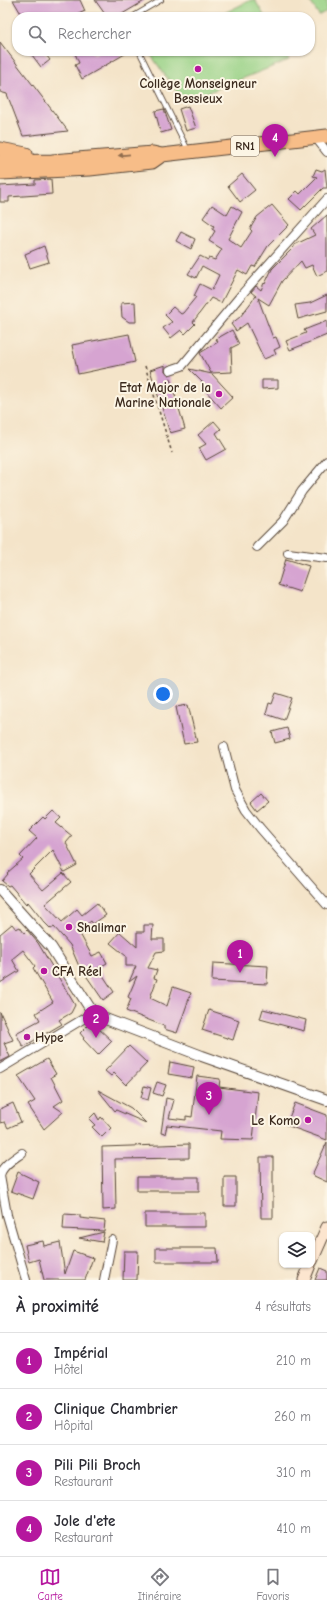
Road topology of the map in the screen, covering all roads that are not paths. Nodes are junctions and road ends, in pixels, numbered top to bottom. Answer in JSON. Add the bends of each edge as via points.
{"nodes":[{"id":1,"x":161,"y":0,"type":"edge"},
{"id":2,"x":141,"y":12,"type":"edge"},
{"id":3,"x":142,"y":56,"type":"edge"},
{"id":4,"x":321,"y":137,"type":"edge"},
{"id":5,"x":0,"y":149,"type":"edge"},
{"id":6,"x":190,"y":152,"type":"junction"},
{"id":7,"x":327,"y":152,"type":"edge"},
{"id":8,"x":162,"y":155,"type":"junction"},
{"id":9,"x":94,"y":158,"type":"junction"},
{"id":10,"x":0,"y":162,"type":"edge"},
{"id":11,"x":0,"y":172,"type":"edge"},
{"id":12,"x":327,"y":199,"type":"edge"},
{"id":13,"x":170,"y":370,"type":"dead end"},
{"id":14,"x":327,"y":461,"type":"edge"},
{"id":15,"x":257,"y":547,"type":"dead end"},
{"id":16,"x":288,"y":553,"type":"dead end"},
{"id":17,"x":327,"y":558,"type":"edge"},
{"id":18,"x":224,"y":746,"type":"dead end"},
{"id":19,"x":0,"y":890,"type":"edge"},
{"id":20,"x":327,"y":905,"type":"edge"},
{"id":21,"x":93,"y":1013,"type":"junction"},
{"id":22,"x":0,"y":1069,"type":"edge"},
{"id":23,"x":327,"y":1100,"type":"edge"},
{"id":24,"x":22,"y":1153,"type":"dead end"},
{"id":25,"x":327,"y":1227,"type":"edge"},
{"id":26,"x":112,"y":1240,"type":"dead end"},
{"id":27,"x":315,"y":1254,"type":"edge"},
{"id":28,"x":309,"y":1268,"type":"edge"},
{"id":29,"x":26,"y":1280,"type":"edge"},
{"id":30,"x":104,"y":1280,"type":"edge"},
{"id":31,"x":304,"y":1280,"type":"edge"}],
"edges":[{"from":1,"to":2,"type":"lane"},
{"from":3,"to":6,"type":"lane"},
{"from":4,"to":6,"type":"main road","number":"RN1"},
{"from":4,"to":7,"type":"street"},
{"from":5,"to":9,"type":"main road","via":[[22,154]]},
{"from":6,"to":8,"type":"main road","number":"RN1"},
{"from":8,"to":9,"type":"main road","number":"RN1","one_way":true,"via":[[154,153]]},
{"from":8,"to":11,"type":"main road","number":"RN1","via":[[152,162],[67,170]]},
{"from":9,"to":10,"type":"main road","number":"RN1"},
{"from":12,"to":13,"type":"street","via":[[182,366]]},
{"from":14,"to":15,"type":"street","via":[[302,491],[283,520]]},
{"from":16,"to":17,"type":"street"},
{"from":18,"to":20,"type":"street","via":[[233,783],[246,810]]},
{"from":19,"to":21,"type":"street","via":[[51,946]]},
{"from":21,"to":22,"type":"street"},
{"from":21,"to":23,"type":"street","via":[[202,1056]]},
{"from":24,"to":29,"type":"street","via":[[1,1171],[0,1176],[7,1215]]},
{"from":25,"to":27,"type":"main road"},
{"from":26,"to":30,"type":"street"},
{"from":28,"to":31,"type":"main road"}]}
